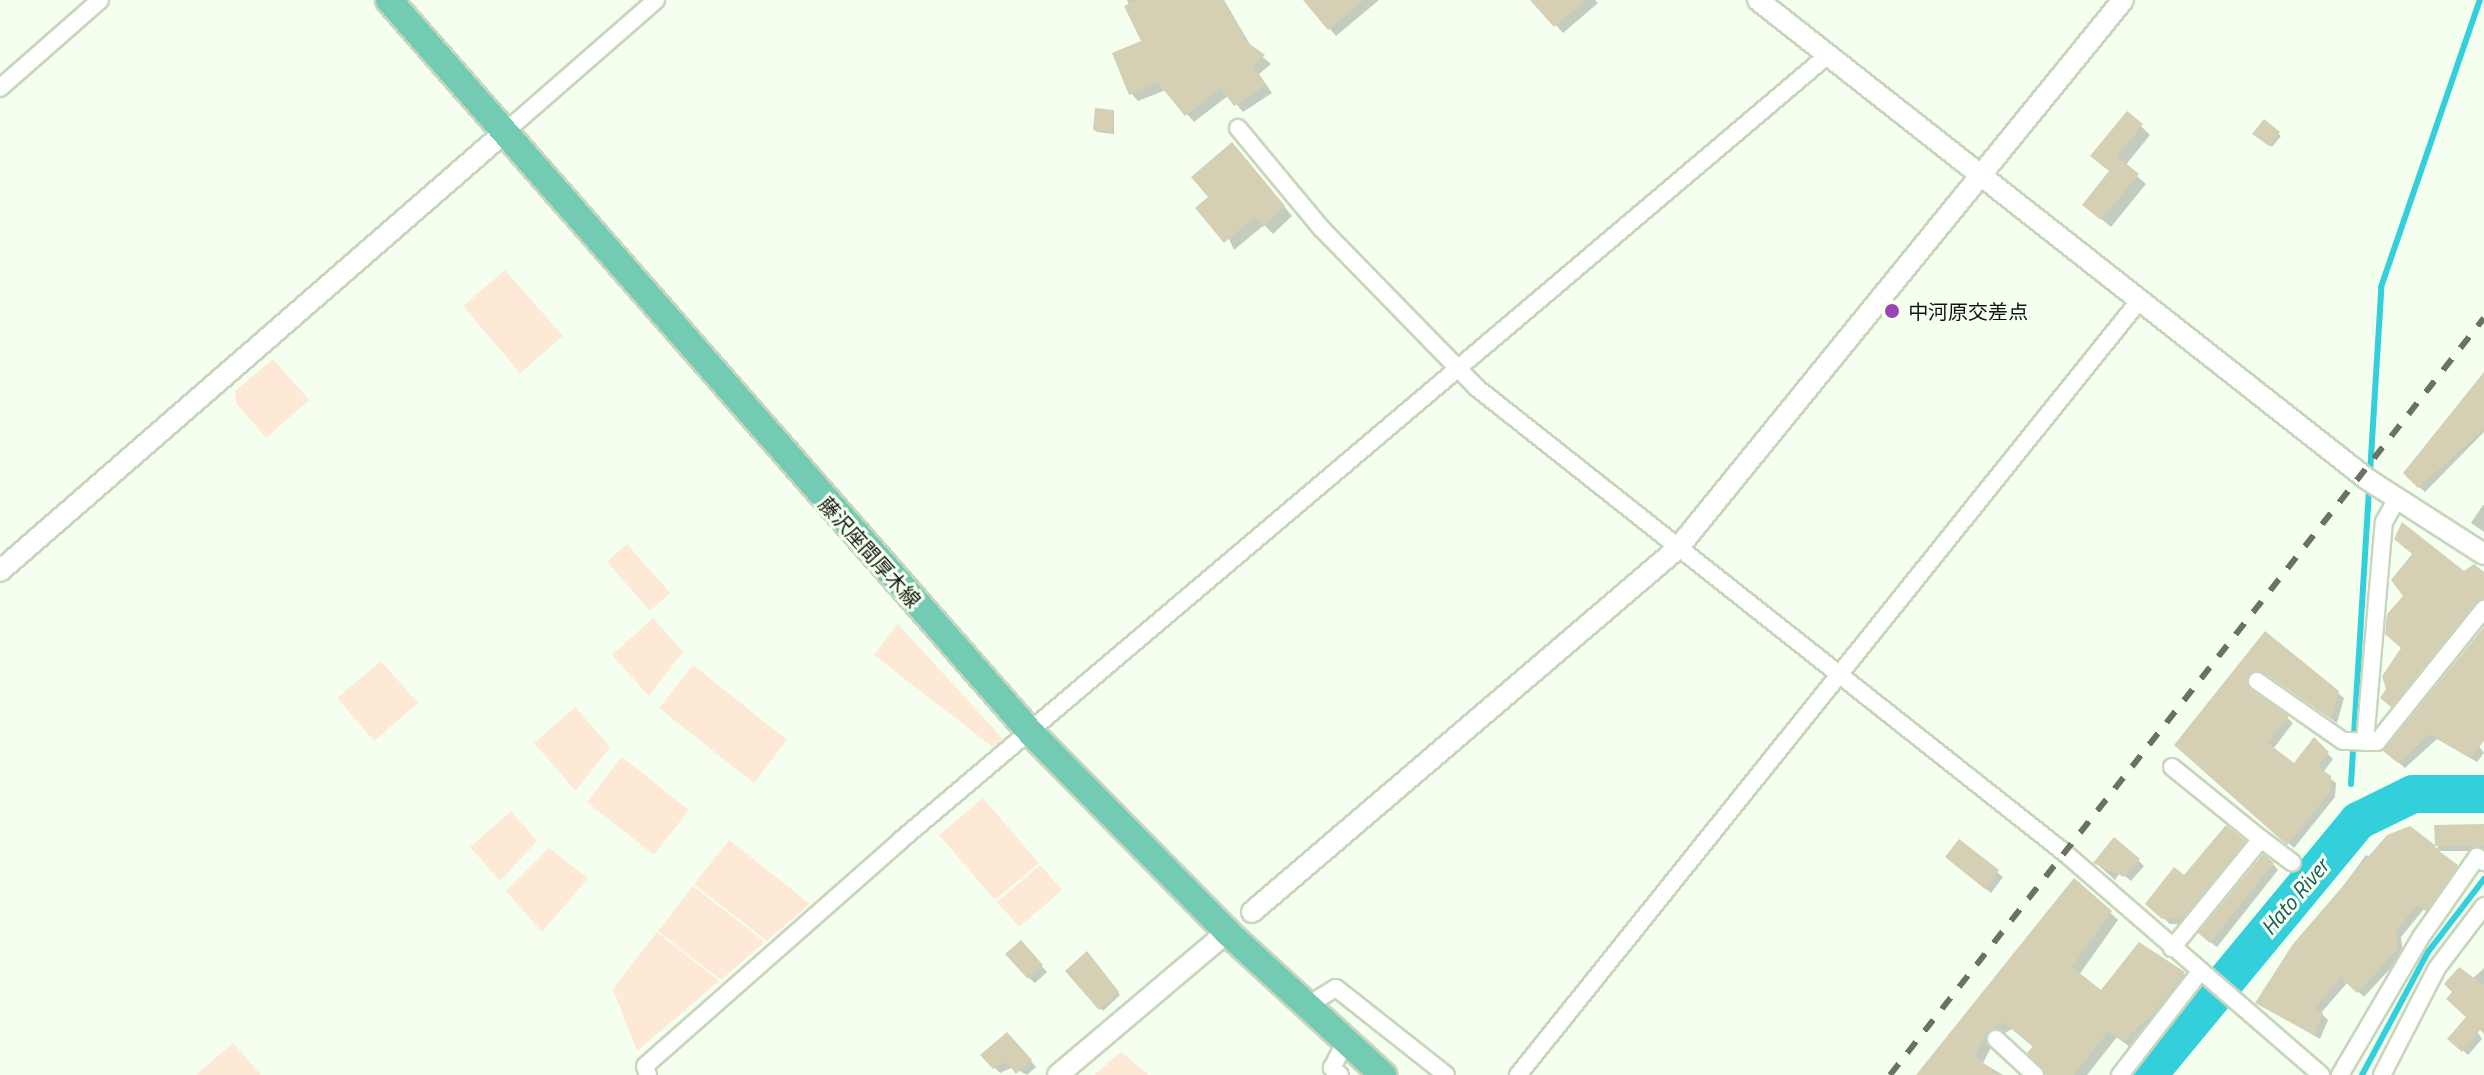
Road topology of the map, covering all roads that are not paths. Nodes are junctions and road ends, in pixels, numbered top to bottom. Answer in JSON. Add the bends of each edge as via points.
{"nodes":[{"id":1,"x":100,"y":0,"type":"edge"},
{"id":2,"x":389,"y":0,"type":"edge"},
{"id":3,"x":656,"y":0,"type":"edge"},
{"id":4,"x":1758,"y":0,"type":"edge"},
{"id":5,"x":2123,"y":0,"type":"edge"},
{"id":6,"x":1829,"y":54,"type":"junction"},
{"id":7,"x":0,"y":88,"type":"edge"},
{"id":8,"x":1238,"y":128,"type":"dead end"},
{"id":9,"x":506,"y":131,"type":"junction"},
{"id":10,"x":1982,"y":177,"type":"junction"},
{"id":11,"x":2139,"y":301,"type":"junction"},
{"id":12,"x":1461,"y":373,"type":"junction"},
{"id":13,"x":2383,"y":490,"type":"junction"},
{"id":14,"x":1678,"y":548,"type":"junction"},
{"id":15,"x":2484,"y":554,"type":"edge"},
{"id":16,"x":0,"y":571,"type":"edge"},
{"id":17,"x":2484,"y":609,"type":"edge"},
{"id":18,"x":1837,"y":672,"type":"junction"},
{"id":19,"x":2257,"y":681,"type":"dead end"},
{"id":20,"x":1032,"y":734,"type":"junction"},
{"id":21,"x":2354,"y":741,"type":"junction"},
{"id":22,"x":2172,"y":767,"type":"dead end"},
{"id":23,"x":2261,"y":839,"type":"junction"},
{"id":24,"x":2292,"y":862,"type":"dead end"},
{"id":25,"x":2484,"y":862,"type":"edge"},
{"id":26,"x":2484,"y":906,"type":"edge"},
{"id":27,"x":1252,"y":912,"type":"joint"},
{"id":28,"x":1227,"y":932,"type":"junction"},
{"id":29,"x":2172,"y":948,"type":"junction"},
{"id":30,"x":2205,"y":976,"type":"junction"},
{"id":31,"x":1305,"y":1007,"type":"junction"},
{"id":32,"x":1996,"y":1039,"type":"dead end"},
{"id":33,"x":1345,"y":1043,"type":"junction"},
{"id":34,"x":648,"y":1075,"type":"edge"},
{"id":35,"x":1058,"y":1075,"type":"edge"},
{"id":36,"x":1340,"y":1075,"type":"edge"},
{"id":37,"x":1383,"y":1075,"type":"edge"},
{"id":38,"x":1446,"y":1075,"type":"edge"},
{"id":39,"x":1518,"y":1075,"type":"edge"},
{"id":40,"x":2035,"y":1075,"type":"edge"},
{"id":41,"x":2120,"y":1075,"type":"edge"},
{"id":42,"x":2321,"y":1075,"type":"edge"},
{"id":43,"x":2340,"y":1075,"type":"edge"},
{"id":44,"x":2382,"y":1075,"type":"edge"}],
"edges":[{"from":1,"to":7,"type":"street"},
{"from":2,"to":9,"type":"main road","name":"藤沢座間厚木線"},
{"from":3,"to":9,"type":"street"},
{"from":4,"to":6,"type":"street"},
{"from":5,"to":10,"type":"street"},
{"from":6,"to":10,"type":"street"},
{"from":6,"to":12,"type":"street"},
{"from":8,"to":12,"type":"street","via":[[1321,228]]},
{"from":9,"to":16,"type":"street"},
{"from":9,"to":20,"type":"main road","name":"藤沢座間厚木線"},
{"from":10,"to":11,"type":"street"},
{"from":10,"to":14,"type":"street"},
{"from":11,"to":13,"type":"street"},
{"from":11,"to":18,"type":"street"},
{"from":12,"to":14,"type":"street"},
{"from":12,"to":20,"type":"street"},
{"from":13,"to":15,"type":"street"},
{"from":13,"to":21,"type":"street","via":[[2384,522]]},
{"from":14,"to":18,"type":"street"},
{"from":14,"to":27,"type":"street"},
{"from":17,"to":21,"type":"street","via":[[2377,742]]},
{"from":18,"to":29,"type":"street"},
{"from":18,"to":39,"type":"street"},
{"from":19,"to":21,"type":"street"},
{"from":20,"to":28,"type":"main road","name":"藤沢座間厚木線"},
{"from":20,"to":34,"type":"street","via":[[645,1066]]},
{"from":22,"to":23,"type":"street"},
{"from":23,"to":24,"type":"street"},
{"from":23,"to":29,"type":"street"},
{"from":25,"to":43,"type":"street","via":[[2477,857],[2421,937]]},
{"from":26,"to":44,"type":"street","via":[[2437,968]]},
{"from":27,"to":28,"type":"street"},
{"from":28,"to":31,"type":"main road","name":"藤沢座間厚木線"},
{"from":28,"to":35,"type":"street"},
{"from":29,"to":30,"type":"street"},
{"from":30,"to":41,"type":"street"},
{"from":30,"to":42,"type":"street"},
{"from":31,"to":33,"type":"main road","name":"藤沢座間厚木線"},
{"from":31,"to":38,"type":"street","via":[[1336,988]]},
{"from":32,"to":40,"type":"street"},
{"from":33,"to":36,"type":"street","via":[[1332,1068]]},
{"from":33,"to":37,"type":"main road","name":"藤沢座間厚木線"}]}
